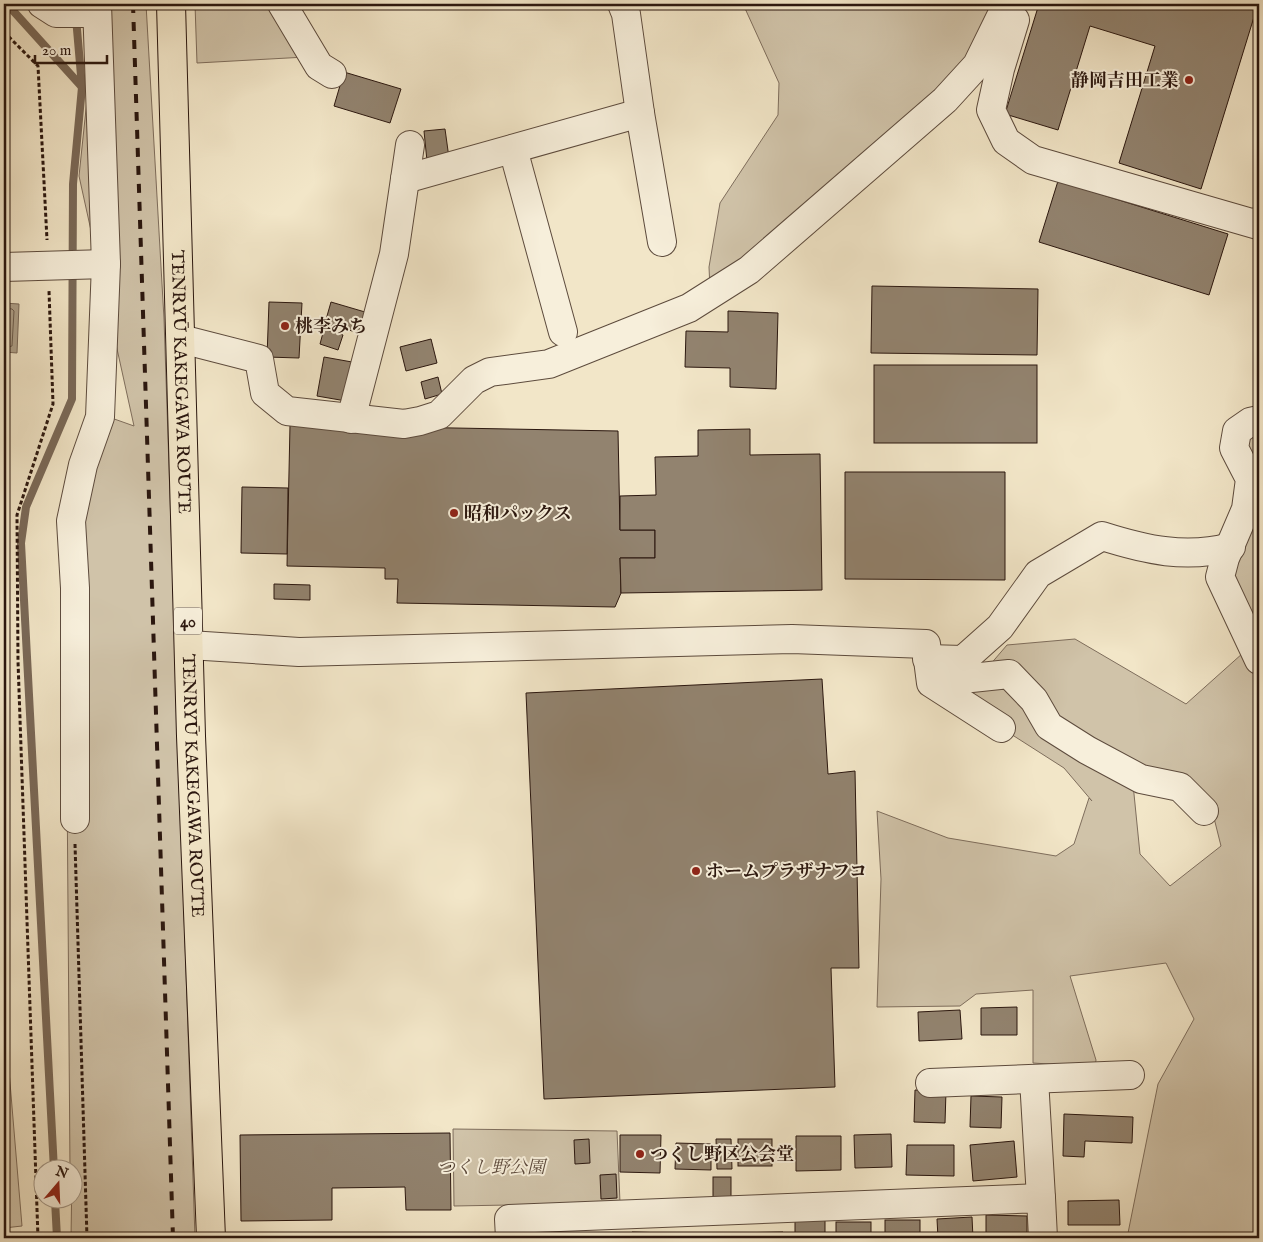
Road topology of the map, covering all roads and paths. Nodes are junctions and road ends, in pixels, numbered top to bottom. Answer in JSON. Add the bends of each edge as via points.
{"nodes":[{"id":1,"x":172,"y":4,"type":"edge"},
{"id":2,"x":282,"y":4,"type":"edge"},
{"id":3,"x":1007,"y":4,"type":"edge"},
{"id":4,"x":1020,"y":4,"type":"edge"},
{"id":5,"x":627,"y":5,"type":"edge"},
{"id":6,"x":76,"y":10,"type":"edge"},
{"id":7,"x":4,"y":32,"type":"edge"},
{"id":8,"x":332,"y":74,"type":"dead end"},
{"id":9,"x":640,"y":112,"type":"junction"},
{"id":10,"x":410,"y":145,"type":"dead end"},
{"id":11,"x":514,"y":149,"type":"junction"},
{"id":12,"x":405,"y":179,"type":"junction"},
{"id":13,"x":1259,"y":221,"type":"edge"},
{"id":14,"x":662,"y":242,"type":"dead end"},
{"id":15,"x":96,"y":264,"type":"junction"},
{"id":16,"x":52,"y":266,"type":"junction"},
{"id":17,"x":4,"y":267,"type":"edge"},
{"id":18,"x":563,"y":332,"type":"dead end"},
{"id":19,"x":181,"y":339,"type":"junction"},
{"id":20,"x":351,"y":419,"type":"junction"},
{"id":21,"x":1259,"y":420,"type":"edge"},
{"id":22,"x":1231,"y":547,"type":"junction"},
{"id":23,"x":189,"y":645,"type":"junction"},
{"id":24,"x":1259,"y":660,"type":"edge"},
{"id":25,"x":929,"y":671,"type":"junction"},
{"id":26,"x":1001,"y":728,"type":"dead end"},
{"id":27,"x":1204,"y":811,"type":"dead end"},
{"id":28,"x":75,"y":819,"type":"joint"},
{"id":29,"x":1130,"y":1075,"type":"dead end"},
{"id":30,"x":1034,"y":1079,"type":"junction"},
{"id":31,"x":930,"y":1083,"type":"dead end"},
{"id":32,"x":1040,"y":1198,"type":"junction"},
{"id":33,"x":38,"y":1238,"type":"edge"},
{"id":34,"x":87,"y":1238,"type":"edge"},
{"id":35,"x":211,"y":1238,"type":"edge"},
{"id":36,"x":510,"y":1238,"type":"edge"},
{"id":37,"x":1043,"y":1238,"type":"edge"}],
"edges":[{"from":1,"to":19,"type":"main road","name":"TENRYŪ KAKEGAWA ROUTE","number":"40"},
{"from":2,"to":8,"type":"street","via":[[319,66]]},
{"from":3,"to":20,"type":"street","via":[[977,65],[945,100],[749,270],[689,308],[549,364],[490,372],[474,380],[439,415],[404,424]]},
{"from":4,"to":13,"type":"street","via":[[1000,68],[992,110],[1006,142],[1033,160],[1258,225]]},
{"from":5,"to":9,"type":"street"},
{"from":6,"to":15,"type":"street"},
{"from":7,"to":16,"type":"path","via":[[38,66]]},
{"from":9,"to":11,"type":"street"},
{"from":9,"to":14,"type":"street"},
{"from":10,"to":12,"type":"street"},
{"from":11,"to":12,"type":"street"},
{"from":11,"to":18,"type":"street"},
{"from":12,"to":20,"type":"street","via":[[394,254]]},
{"from":15,"to":16,"type":"street"},
{"from":15,"to":28,"type":"street","via":[[100,417],[83,465],[72,521],[76,588]]},
{"from":16,"to":17,"type":"street"},
{"from":16,"to":33,"type":"path","via":[[53,404],[17,515],[18,661]]},
{"from":19,"to":20,"type":"street","via":[[259,359],[265,393],[287,411]]},
{"from":19,"to":23,"type":"main road","name":"TENRYŪ KAKEGAWA ROUTE","number":"40"},
{"from":21,"to":22,"type":"street","via":[[1237,431],[1234,448],[1250,479],[1246,509]]},
{"from":22,"to":24,"type":"street","via":[[1220,577]]},
{"from":22,"to":25,"type":"street","via":[[1207,553],[1170,552],[1102,536],[1038,574],[1000,627],[963,660]]},
{"from":23,"to":25,"type":"street","via":[[299,652],[792,639],[926,644]]},
{"from":23,"to":35,"type":"main road","name":"TENRYŪ KAKEGAWA ROUTE","number":"40"},
{"from":25,"to":26,"type":"street"},
{"from":25,"to":27,"type":"street","via":[[1009,674],[1034,700],[1049,726],[1141,779],[1180,787]]},
{"from":28,"to":34,"type":"path"},
{"from":29,"to":30,"type":"street"},
{"from":30,"to":31,"type":"street"},
{"from":30,"to":32,"type":"street"},
{"from":32,"to":36,"type":"street","via":[[509,1219]]},
{"from":32,"to":37,"type":"street"}]}
